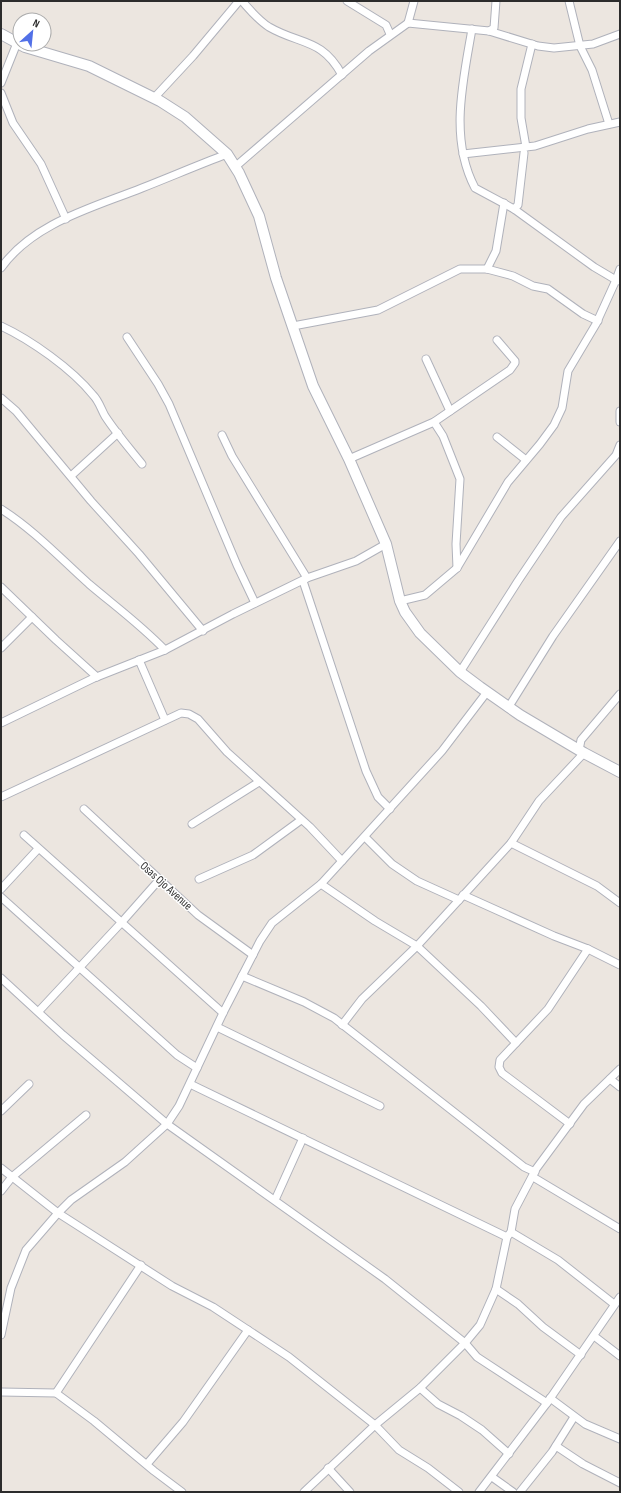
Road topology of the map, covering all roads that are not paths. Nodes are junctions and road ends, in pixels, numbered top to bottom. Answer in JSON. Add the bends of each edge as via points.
{"nodes":[{"id":1,"x":241,"y":1,"type":"edge"},
{"id":2,"x":347,"y":1,"type":"edge"},
{"id":3,"x":414,"y":1,"type":"edge"},
{"id":4,"x":496,"y":1,"type":"edge"},
{"id":5,"x":569,"y":1,"type":"edge"},
{"id":6,"x":408,"y":23,"type":"junction"},
{"id":7,"x":472,"y":29,"type":"junction"},
{"id":8,"x":489,"y":31,"type":"junction"},
{"id":9,"x":1,"y":34,"type":"edge"},
{"id":10,"x":390,"y":34,"type":"junction"},
{"id":11,"x":620,"y":34,"type":"edge"},
{"id":12,"x":12,"y":41,"type":"edge"},
{"id":13,"x":532,"y":44,"type":"junction"},
{"id":14,"x":580,"y":46,"type":"junction"},
{"id":15,"x":13,"y":52,"type":"edge"},
{"id":16,"x":42,"y":52,"type":"edge"},
{"id":17,"x":342,"y":75,"type":"junction"},
{"id":18,"x":1,"y":82,"type":"edge"},
{"id":19,"x":1,"y":93,"type":"edge"},
{"id":20,"x":154,"y":98,"type":"junction"},
{"id":21,"x":620,"y":122,"type":"edge"},
{"id":22,"x":609,"y":124,"type":"junction"},
{"id":23,"x":525,"y":150,"type":"junction"},
{"id":24,"x":227,"y":154,"type":"junction"},
{"id":25,"x":463,"y":154,"type":"junction"},
{"id":26,"x":235,"y":167,"type":"junction"},
{"id":27,"x":504,"y":203,"type":"junction"},
{"id":28,"x":514,"y":209,"type":"junction"},
{"id":29,"x":66,"y":219,"type":"junction"},
{"id":30,"x":1,"y":268,"type":"edge"},
{"id":31,"x":487,"y":269,"type":"junction"},
{"id":32,"x":620,"y":269,"type":"edge"},
{"id":33,"x":618,"y":280,"type":"edge"},
{"id":34,"x":598,"y":321,"type":"junction"},
{"id":35,"x":1,"y":326,"type":"edge"},
{"id":36,"x":293,"y":326,"type":"junction"},
{"id":37,"x":127,"y":337,"type":"dead end"},
{"id":38,"x":497,"y":340,"type":"dead end"},
{"id":39,"x":426,"y":359,"type":"dead end"},
{"id":40,"x":1,"y":398,"type":"edge"},
{"id":41,"x":450,"y":411,"type":"junction"},
{"id":42,"x":620,"y":411,"type":"edge"},
{"id":43,"x":434,"y":422,"type":"junction"},
{"id":44,"x":620,"y":422,"type":"edge"},
{"id":45,"x":118,"y":433,"type":"junction"},
{"id":46,"x":222,"y":435,"type":"dead end"},
{"id":47,"x":497,"y":437,"type":"dead end"},
{"id":48,"x":620,"y":446,"type":"edge"},
{"id":49,"x":349,"y":460,"type":"junction"},
{"id":50,"x":526,"y":460,"type":"junction"},
{"id":51,"x":142,"y":464,"type":"dead end"},
{"id":52,"x":71,"y":476,"type":"junction"},
{"id":53,"x":1,"y":509,"type":"edge"},
{"id":54,"x":620,"y":542,"type":"edge"},
{"id":55,"x":386,"y":544,"type":"junction"},
{"id":56,"x":457,"y":568,"type":"junction"},
{"id":57,"x":305,"y":580,"type":"junction"},
{"id":58,"x":1,"y":587,"type":"edge"},
{"id":59,"x":400,"y":601,"type":"junction"},
{"id":60,"x":255,"y":603,"type":"junction"},
{"id":61,"x":32,"y":617,"type":"junction"},
{"id":62,"x":203,"y":631,"type":"junction"},
{"id":63,"x":1,"y":648,"type":"edge"},
{"id":64,"x":165,"y":650,"type":"junction"},
{"id":65,"x":139,"y":660,"type":"junction"},
{"id":66,"x":460,"y":672,"type":"junction"},
{"id":67,"x":97,"y":676,"type":"junction"},
{"id":68,"x":487,"y":692,"type":"junction"},
{"id":69,"x":620,"y":694,"type":"edge"},
{"id":70,"x":508,"y":708,"type":"junction"},
{"id":71,"x":166,"y":720,"type":"junction"},
{"id":72,"x":1,"y":723,"type":"edge"},
{"id":73,"x":581,"y":752,"type":"junction"},
{"id":74,"x":620,"y":772,"type":"edge"},
{"id":75,"x":259,"y":782,"type":"junction"},
{"id":76,"x":1,"y":797,"type":"edge"},
{"id":77,"x":84,"y":809,"type":"dead end"},
{"id":78,"x":390,"y":809,"type":"junction"},
{"id":79,"x":301,"y":820,"type":"junction"},
{"id":80,"x":192,"y":824,"type":"dead end"},
{"id":81,"x":24,"y":835,"type":"dead end"},
{"id":82,"x":365,"y":837,"type":"junction"},
{"id":83,"x":511,"y":843,"type":"junction"},
{"id":84,"x":38,"y":849,"type":"junction"},
{"id":85,"x":342,"y":861,"type":"junction"},
{"id":86,"x":199,"y":879,"type":"dead end"},
{"id":87,"x":158,"y":880,"type":"junction"},
{"id":88,"x":321,"y":884,"type":"junction"},
{"id":89,"x":1,"y":889,"type":"edge"},
{"id":90,"x":1,"y":897,"type":"edge"},
{"id":91,"x":461,"y":897,"type":"junction"},
{"id":92,"x":620,"y":903,"type":"edge"},
{"id":93,"x":121,"y":923,"type":"junction"},
{"id":94,"x":416,"y":946,"type":"junction"},
{"id":95,"x":588,"y":949,"type":"junction"},
{"id":96,"x":253,"y":955,"type":"junction"},
{"id":97,"x":620,"y":965,"type":"edge"},
{"id":98,"x":79,"y":968,"type":"junction"},
{"id":99,"x":242,"y":976,"type":"junction"},
{"id":100,"x":1,"y":978,"type":"edge"},
{"id":101,"x":39,"y":1011,"type":"junction"},
{"id":102,"x":223,"y":1013,"type":"junction"},
{"id":103,"x":342,"y":1024,"type":"junction"},
{"id":104,"x":217,"y":1027,"type":"junction"},
{"id":105,"x":516,"y":1043,"type":"junction"},
{"id":106,"x":197,"y":1068,"type":"junction"},
{"id":107,"x":620,"y":1069,"type":"edge"},
{"id":108,"x":610,"y":1079,"type":"junction"},
{"id":109,"x":29,"y":1084,"type":"dead end"},
{"id":110,"x":190,"y":1084,"type":"junction"},
{"id":111,"x":620,"y":1086,"type":"edge"},
{"id":112,"x":380,"y":1106,"type":"dead end"},
{"id":113,"x":1,"y":1111,"type":"edge"},
{"id":114,"x":86,"y":1115,"type":"dead end"},
{"id":115,"x":167,"y":1124,"type":"junction"},
{"id":116,"x":570,"y":1124,"type":"junction"},
{"id":117,"x":303,"y":1138,"type":"junction"},
{"id":118,"x":1,"y":1168,"type":"edge"},
{"id":119,"x":534,"y":1174,"type":"junction"},
{"id":120,"x":12,"y":1177,"type":"junction"},
{"id":121,"x":1,"y":1190,"type":"edge"},
{"id":122,"x":275,"y":1200,"type":"junction"},
{"id":123,"x":58,"y":1213,"type":"junction"},
{"id":124,"x":620,"y":1229,"type":"edge"},
{"id":125,"x":509,"y":1235,"type":"junction"},
{"id":126,"x":141,"y":1265,"type":"junction"},
{"id":127,"x":496,"y":1289,"type":"junction"},
{"id":128,"x":620,"y":1297,"type":"edge"},
{"id":129,"x":614,"y":1304,"type":"junction"},
{"id":130,"x":248,"y":1330,"type":"junction"},
{"id":131,"x":1,"y":1335,"type":"edge"},
{"id":132,"x":594,"y":1336,"type":"junction"},
{"id":133,"x":465,"y":1343,"type":"junction"},
{"id":134,"x":581,"y":1355,"type":"junction"},
{"id":135,"x":620,"y":1356,"type":"edge"},
{"id":136,"x":420,"y":1388,"type":"junction"},
{"id":137,"x":1,"y":1392,"type":"edge"},
{"id":138,"x":56,"y":1393,"type":"junction"},
{"id":139,"x":549,"y":1401,"type":"junction"},
{"id":140,"x":574,"y":1417,"type":"junction"},
{"id":141,"x":375,"y":1425,"type":"junction"},
{"id":142,"x":620,"y":1439,"type":"edge"},
{"id":143,"x":556,"y":1446,"type":"junction"},
{"id":144,"x":509,"y":1454,"type":"junction"},
{"id":145,"x":147,"y":1464,"type":"junction"},
{"id":146,"x":328,"y":1468,"type":"junction"},
{"id":147,"x":492,"y":1476,"type":"junction"},
{"id":148,"x":620,"y":1483,"type":"edge"},
{"id":149,"x":182,"y":1492,"type":"edge"},
{"id":150,"x":304,"y":1492,"type":"edge"},
{"id":151,"x":350,"y":1492,"type":"edge"},
{"id":152,"x":459,"y":1492,"type":"edge"},
{"id":153,"x":479,"y":1492,"type":"edge"},
{"id":154,"x":513,"y":1492,"type":"edge"},
{"id":155,"x":520,"y":1492,"type":"edge"}],
"edges":[{"from":1,"to":17,"type":"street","via":[[269,27],[324,52],[334,60]]},
{"from":1,"to":20,"type":"street"},
{"from":2,"to":10,"type":"street","via":[[386,25]]},
{"from":3,"to":6,"type":"street"},
{"from":4,"to":8,"type":"street","via":[[494,28]]},
{"from":5,"to":14,"type":"street"},
{"from":6,"to":7,"type":"street"},
{"from":6,"to":10,"type":"street"},
{"from":7,"to":8,"type":"street"},
{"from":7,"to":25,"type":"street","via":[[461,104],[460,141]]},
{"from":8,"to":13,"type":"street"},
{"from":9,"to":12,"type":"street"},
{"from":10,"to":17,"type":"street"},
{"from":11,"to":14,"type":"street"},
{"from":13,"to":14,"type":"street","via":[[554,48]]},
{"from":13,"to":23,"type":"street","via":[[522,89],[521,118]]},
{"from":14,"to":22,"type":"street","via":[[594,76]]},
{"from":15,"to":18,"type":"street"},
{"from":16,"to":20,"type":"street","via":[[89,66]]},
{"from":17,"to":26,"type":"street"},
{"from":19,"to":29,"type":"street","via":[[13,123],[41,164]]},
{"from":20,"to":24,"type":"street","via":[[185,117]]},
{"from":21,"to":22,"type":"street"},
{"from":22,"to":23,"type":"street"},
{"from":23,"to":25,"type":"street"},
{"from":23,"to":28,"type":"street","via":[[518,205]]},
{"from":24,"to":26,"type":"street"},
{"from":24,"to":29,"type":"street"},
{"from":25,"to":27,"type":"street","via":[[475,188]]},
{"from":26,"to":36,"type":"street","via":[[259,216],[276,278]]},
{"from":27,"to":28,"type":"street"},
{"from":27,"to":31,"type":"street","via":[[496,251]]},
{"from":28,"to":33,"type":"street","via":[[594,267]]},
{"from":29,"to":30,"type":"street","via":[[21,244]]},
{"from":31,"to":34,"type":"street","via":[[548,289],[583,314]]},
{"from":31,"to":36,"type":"street","via":[[460,269],[378,310]]},
{"from":32,"to":33,"type":"street"},
{"from":33,"to":34,"type":"street"},
{"from":34,"to":50,"type":"street","via":[[568,371],[562,408],[554,424]]},
{"from":35,"to":45,"type":"street","via":[[25,338],[86,387]]},
{"from":36,"to":49,"type":"street","via":[[313,386]]},
{"from":37,"to":60,"type":"street","via":[[158,384],[172,411],[222,532]]},
{"from":38,"to":41,"type":"street","via":[[515,361],[513,366],[499,379]]},
{"from":39,"to":41,"type":"street"},
{"from":40,"to":52,"type":"street","via":[[16,411]]},
{"from":41,"to":43,"type":"street"},
{"from":42,"to":44,"type":"street"},
{"from":43,"to":49,"type":"street"},
{"from":43,"to":56,"type":"street","via":[[443,436],[460,479]]},
{"from":45,"to":51,"type":"street"},
{"from":45,"to":52,"type":"street"},
{"from":46,"to":57,"type":"street"},
{"from":47,"to":50,"type":"street"},
{"from":48,"to":66,"type":"street","via":[[616,455],[561,517]]},
{"from":49,"to":55,"type":"street"},
{"from":50,"to":56,"type":"street","via":[[508,482]]},
{"from":52,"to":62,"type":"street"},
{"from":53,"to":64,"type":"street","via":[[33,532],[146,630]]},
{"from":54,"to":70,"type":"street","via":[[553,636]]},
{"from":55,"to":57,"type":"street","via":[[356,561]]},
{"from":55,"to":59,"type":"street"},
{"from":56,"to":59,"type":"street","via":[[425,595]]},
{"from":57,"to":60,"type":"street"},
{"from":57,"to":78,"type":"street","via":[[366,771],[378,797]]},
{"from":58,"to":61,"type":"street"},
{"from":59,"to":66,"type":"street","via":[[420,633]]},
{"from":60,"to":62,"type":"street"},
{"from":61,"to":63,"type":"street"},
{"from":61,"to":67,"type":"street"},
{"from":62,"to":64,"type":"street"},
{"from":64,"to":65,"type":"street"},
{"from":65,"to":67,"type":"street"},
{"from":65,"to":71,"type":"street"},
{"from":66,"to":68,"type":"street"},
{"from":67,"to":72,"type":"street"},
{"from":68,"to":70,"type":"street"},
{"from":68,"to":78,"type":"street","via":[[442,751]]},
{"from":69,"to":73,"type":"street","via":[[581,740]]},
{"from":70,"to":73,"type":"street"},
{"from":71,"to":75,"type":"street","via":[[181,713],[198,719],[227,752]]},
{"from":71,"to":76,"type":"street"},
{"from":73,"to":74,"type":"street"},
{"from":73,"to":83,"type":"street","via":[[540,801]]},
{"from":75,"to":79,"type":"street"},
{"from":75,"to":80,"type":"street"},
{"from":77,"to":87,"type":"street","name":"Osas Ojo Avenue"},
{"from":78,"to":82,"type":"street"},
{"from":79,"to":85,"type":"street"},
{"from":79,"to":86,"type":"street","via":[[253,855]]},
{"from":81,"to":84,"type":"street"},
{"from":82,"to":85,"type":"street"},
{"from":82,"to":91,"type":"street","via":[[392,864],[417,881]]},
{"from":83,"to":91,"type":"street"},
{"from":83,"to":92,"type":"street","via":[[597,886]]},
{"from":84,"to":89,"type":"street"},
{"from":84,"to":93,"type":"street"},
{"from":85,"to":88,"type":"street"},
{"from":87,"to":93,"type":"street"},
{"from":87,"to":96,"type":"street","name":"Osas Ojo Avenue","via":[[198,915]]},
{"from":88,"to":94,"type":"street"},
{"from":88,"to":96,"type":"street","via":[[272,923]]},
{"from":90,"to":98,"type":"street"},
{"from":91,"to":94,"type":"street"},
{"from":91,"to":95,"type":"street"},
{"from":93,"to":98,"type":"street"},
{"from":93,"to":102,"type":"street"},
{"from":94,"to":103,"type":"street","via":[[362,999]]},
{"from":94,"to":105,"type":"street","via":[[481,1006]]},
{"from":95,"to":97,"type":"street"},
{"from":95,"to":105,"type":"street","via":[[548,1009]]},
{"from":96,"to":99,"type":"street"},
{"from":98,"to":101,"type":"street"},
{"from":98,"to":106,"type":"street","via":[[178,1055]]},
{"from":99,"to":102,"type":"street"},
{"from":99,"to":103,"type":"street","via":[[304,1002]]},
{"from":100,"to":101,"type":"street"},
{"from":101,"to":115,"type":"street"},
{"from":102,"to":104,"type":"street"},
{"from":103,"to":119,"type":"street"},
{"from":104,"to":106,"type":"street"},
{"from":104,"to":112,"type":"street"},
{"from":105,"to":116,"type":"street","via":[[500,1060],[502,1073]]},
{"from":106,"to":110,"type":"street"},
{"from":107,"to":108,"type":"street"},
{"from":108,"to":111,"type":"street"},
{"from":108,"to":116,"type":"street","via":[[584,1104]]},
{"from":109,"to":113,"type":"street"},
{"from":110,"to":115,"type":"street"},
{"from":110,"to":117,"type":"street"},
{"from":114,"to":120,"type":"street"},
{"from":115,"to":122,"type":"street"},
{"from":115,"to":123,"type":"street","via":[[126,1162],[71,1200]]},
{"from":116,"to":119,"type":"street"},
{"from":117,"to":122,"type":"street"},
{"from":117,"to":125,"type":"street"},
{"from":118,"to":120,"type":"street"},
{"from":119,"to":124,"type":"street"},
{"from":119,"to":125,"type":"street","via":[[515,1209]]},
{"from":120,"to":121,"type":"street"},
{"from":120,"to":123,"type":"street"},
{"from":122,"to":133,"type":"street","via":[[385,1279]]},
{"from":123,"to":126,"type":"street"},
{"from":123,"to":131,"type":"street","via":[[26,1250],[11,1288]]},
{"from":125,"to":127,"type":"street"},
{"from":125,"to":129,"type":"street","via":[[558,1260]]},
{"from":126,"to":130,"type":"street"},
{"from":126,"to":138,"type":"street"},
{"from":127,"to":133,"type":"street","via":[[480,1325]]},
{"from":127,"to":134,"type":"street"},
{"from":128,"to":129,"type":"street"},
{"from":129,"to":132,"type":"street"},
{"from":130,"to":141,"type":"street","via":[[289,1357]]},
{"from":130,"to":145,"type":"street","via":[[183,1422]]},
{"from":132,"to":134,"type":"street"},
{"from":132,"to":135,"type":"street"},
{"from":133,"to":136,"type":"street"},
{"from":133,"to":139,"type":"street","via":[[478,1357]]},
{"from":134,"to":139,"type":"street"},
{"from":136,"to":141,"type":"street"},
{"from":136,"to":144,"type":"street","via":[[438,1404],[482,1430]]},
{"from":137,"to":138,"type":"street"},
{"from":138,"to":145,"type":"street"},
{"from":139,"to":140,"type":"street"},
{"from":139,"to":144,"type":"street"},
{"from":140,"to":142,"type":"street"},
{"from":140,"to":143,"type":"street"},
{"from":141,"to":146,"type":"street"},
{"from":141,"to":152,"type":"street","via":[[399,1450]]},
{"from":143,"to":148,"type":"street","via":[[583,1464]]},
{"from":143,"to":155,"type":"street"},
{"from":144,"to":147,"type":"street"},
{"from":145,"to":149,"type":"street"},
{"from":146,"to":150,"type":"street"},
{"from":146,"to":151,"type":"street"},
{"from":147,"to":153,"type":"street"},
{"from":147,"to":154,"type":"street"}]}
